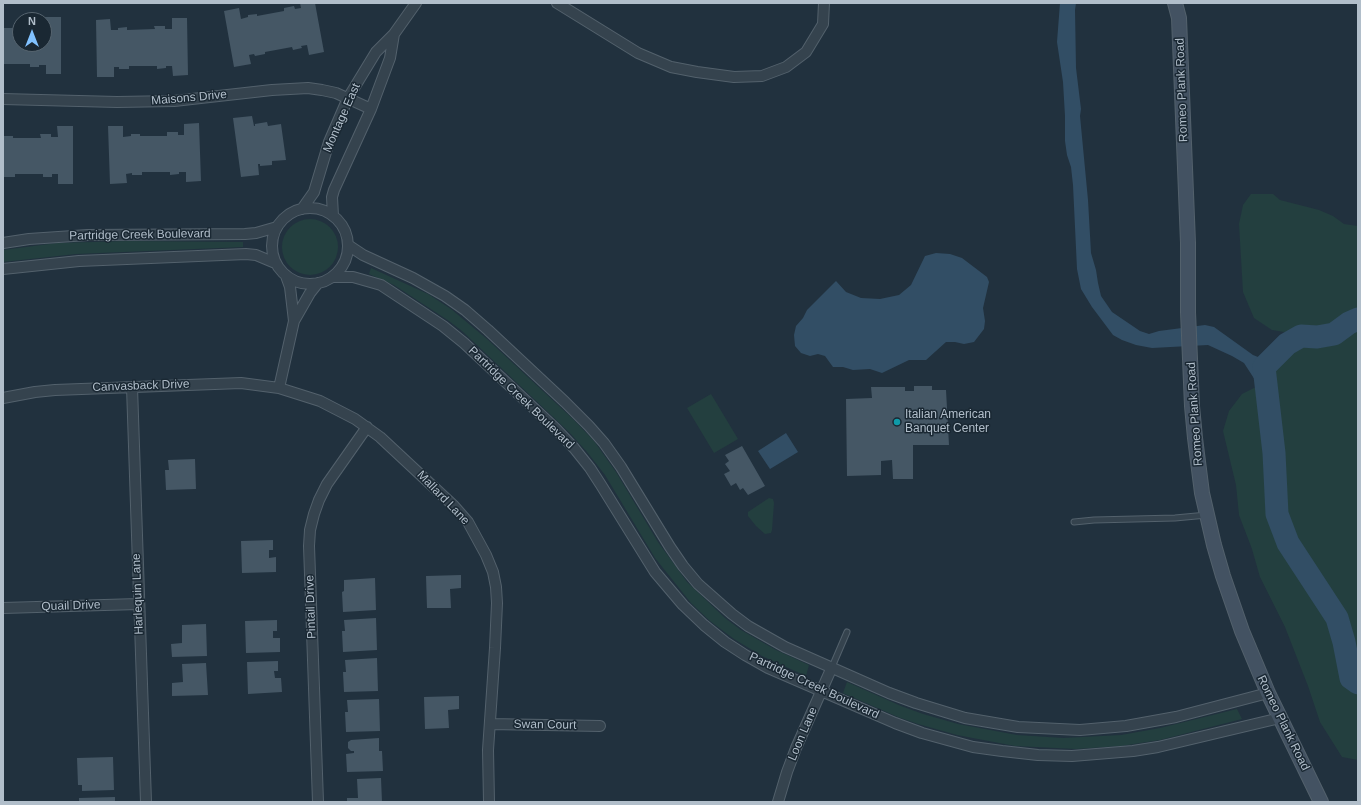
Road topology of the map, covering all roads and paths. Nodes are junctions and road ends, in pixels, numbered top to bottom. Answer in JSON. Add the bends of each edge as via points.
{"nodes":[{"id":1,"x":416,"y":3,"type":"edge"},
{"id":2,"x":557,"y":3,"type":"edge"},
{"id":3,"x":824,"y":3,"type":"edge"},
{"id":4,"x":1176,"y":3,"type":"edge"},
{"id":5,"x":394,"y":34,"type":"junction"},
{"id":6,"x":348,"y":98,"type":"junction"},
{"id":7,"x":3,"y":99,"type":"edge"},
{"id":8,"x":371,"y":109,"type":"junction"},
{"id":9,"x":302,"y":209,"type":"junction"},
{"id":10,"x":333,"y":216,"type":"junction"},
{"id":11,"x":277,"y":227,"type":"junction"},
{"id":12,"x":3,"y":243,"type":"edge"},
{"id":13,"x":348,"y":244,"type":"junction"},
{"id":14,"x":275,"y":263,"type":"junction"},
{"id":15,"x":3,"y":269,"type":"edge"},
{"id":16,"x":286,"y":276,"type":"junction"},
{"id":17,"x":332,"y":277,"type":"junction"},
{"id":18,"x":318,"y":284,"type":"junction"},
{"id":19,"x":294,"y":321,"type":"junction"},
{"id":20,"x":132,"y":387,"type":"junction"},
{"id":21,"x":279,"y":388,"type":"junction"},
{"id":22,"x":3,"y":398,"type":"edge"},
{"id":23,"x":367,"y":427,"type":"junction"},
{"id":24,"x":1207,"y":515,"type":"junction"},
{"id":25,"x":1074,"y":522,"type":"dead end"},
{"id":26,"x":138,"y":604,"type":"junction"},
{"id":27,"x":3,"y":608,"type":"edge"},
{"id":28,"x":847,"y":632,"type":"dead end"},
{"id":29,"x":832,"y":667,"type":"junction"},
{"id":30,"x":821,"y":692,"type":"junction"},
{"id":31,"x":1268,"y":693,"type":"junction"},
{"id":32,"x":1280,"y":718,"type":"junction"},
{"id":33,"x":490,"y":724,"type":"junction"},
{"id":34,"x":600,"y":726,"type":"dead end"},
{"id":35,"x":146,"y":802,"type":"edge"},
{"id":36,"x":318,"y":802,"type":"edge"},
{"id":37,"x":489,"y":802,"type":"edge"},
{"id":38,"x":778,"y":802,"type":"edge"},
{"id":39,"x":1321,"y":802,"type":"edge"}],
"edges":[{"from":1,"to":5,"type":"street","name":"Montage East"},
{"from":2,"to":3,"type":"street","via":[[638,53],[671,67],[734,77],[762,76],[786,67],[806,52],[823,24]]},
{"from":4,"to":24,"type":"main road","name":"Romeo Plank Road","via":[[1179,18],[1188,244],[1190,362],[1196,446]]},
{"from":5,"to":6,"type":"street","name":"Montage East","via":[[376,52]]},
{"from":5,"to":8,"type":"street","name":"Montage East","via":[[390,58]]},
{"from":6,"to":7,"type":"street","name":"Maisons Drive","via":[[322,90],[291,88],[174,101]]},
{"from":6,"to":8,"type":"street","name":"Maisons Drive"},
{"from":6,"to":9,"type":"street","name":"Montage East","via":[[329,142],[314,192]]},
{"from":8,"to":10,"type":"street","name":"Montage East","via":[[336,182],[332,197]]},
{"from":9,"to":10,"type":"street","via":[[318,210]]},
{"from":9,"to":11,"type":"street","via":[[288,216]]},
{"from":10,"to":13,"type":"street","via":[[343,229]]},
{"from":11,"to":12,"type":"street","name":"Partridge Creek Boulevard","via":[[250,233],[88,234]]},
{"from":11,"to":14,"type":"street","via":[[272,245]]},
{"from":13,"to":17,"type":"street","via":[[345,259]]},
{"from":13,"to":29,"type":"street","name":"Partridge Creek Boulevard","via":[[363,255],[418,280],[445,296],[488,330],[589,426],[621,467],[683,566],[714,600],[748,626],[785,647]]},
{"from":14,"to":15,"type":"street","name":"Partridge Creek Boulevard","via":[[256,255],[246,254],[79,261]]},
{"from":14,"to":16,"type":"street"},
{"from":16,"to":18,"type":"street","via":[[302,284]]},
{"from":16,"to":19,"type":"street","via":[[290,287]]},
{"from":17,"to":18,"type":"street"},
{"from":17,"to":30,"type":"street","name":"Partridge Creek Boulevard","via":[[353,277],[381,285],[464,343],[574,448],[598,479],[655,572],[683,605],[725,642],[745,655]]},
{"from":18,"to":19,"type":"street"},
{"from":19,"to":21,"type":"street"},
{"from":20,"to":21,"type":"street","name":"Canvasback Drive","via":[[241,383]]},
{"from":20,"to":22,"type":"street","name":"Canvasback Drive","via":[[55,390]]},
{"from":20,"to":26,"type":"street","name":"Harlequin Lane"},
{"from":21,"to":23,"type":"street","name":"Mallard Lane","via":[[320,401]]},
{"from":23,"to":33,"type":"street","name":"Mallard Lane","via":[[454,506],[468,522],[486,554],[493,572],[497,604]]},
{"from":23,"to":36,"type":"street","name":"Pintail Drive","via":[[327,484],[316,507],[310,530]]},
{"from":24,"to":25,"type":"lane"},
{"from":24,"to":31,"type":"main road","name":"Romeo Plank Road","via":[[1232,604]]},
{"from":26,"to":27,"type":"street","name":"Quail Drive"},
{"from":26,"to":35,"type":"street","name":"Harlequin Lane"},
{"from":28,"to":29,"type":"lane"},
{"from":29,"to":30,"type":"street","name":"Loon Lane"},
{"from":29,"to":31,"type":"street","name":"Partridge Creek Boulevard","via":[[916,703],[965,718],[1018,727],[1080,730],[1126,726],[1176,717]]},
{"from":30,"to":32,"type":"street","name":"Partridge Creek Boulevard","via":[[922,733],[973,747],[1038,755],[1072,756],[1134,751]]},
{"from":30,"to":38,"type":"street","name":"Loon Lane","via":[[796,748]]},
{"from":31,"to":32,"type":"main road","name":"Romeo Plank Road"},
{"from":32,"to":39,"type":"main road","name":"Romeo Plank Road"},
{"from":33,"to":34,"type":"street","name":"Swan Court"},
{"from":33,"to":37,"type":"street","name":"Mallard Lane"}]}
